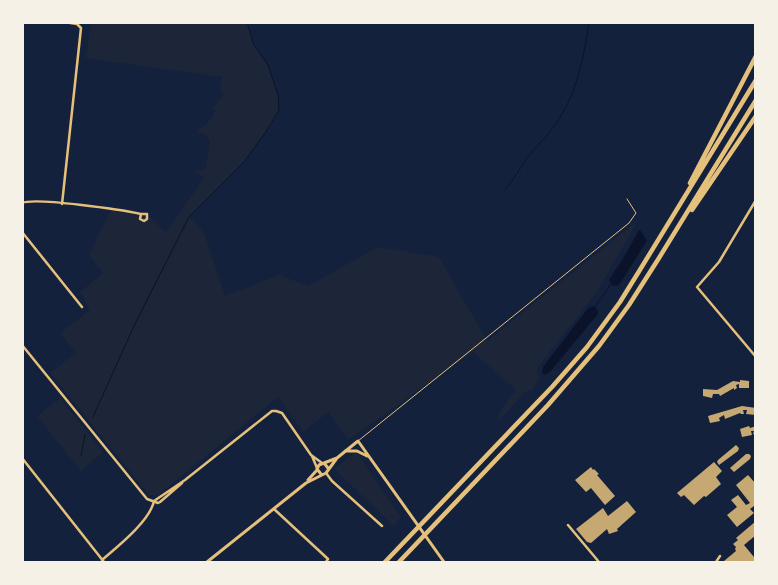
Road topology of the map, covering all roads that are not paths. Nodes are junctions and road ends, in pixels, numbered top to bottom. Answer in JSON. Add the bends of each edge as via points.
{"nodes":[{"id":1,"x":64,"y":22,"type":"edge"},
{"id":2,"x":756,"y":56,"type":"edge"},
{"id":3,"x":756,"y":80,"type":"edge"},
{"id":4,"x":756,"y":100,"type":"edge"},
{"id":5,"x":756,"y":116,"type":"edge"},
{"id":6,"x":627,"y":200,"type":"dead end"},
{"id":7,"x":756,"y":200,"type":"edge"},
{"id":8,"x":22,"y":203,"type":"edge"},
{"id":9,"x":62,"y":204,"type":"junction"},
{"id":10,"x":141,"y":214,"type":"dead end"},
{"id":11,"x":670,"y":222,"type":"junction"},
{"id":12,"x":22,"y":232,"type":"edge"},
{"id":13,"x":659,"y":258,"type":"junction"},
{"id":14,"x":82,"y":306,"type":"dead end"},
{"id":15,"x":22,"y":345,"type":"edge"},
{"id":16,"x":756,"y":357,"type":"edge"},
{"id":17,"x":358,"y":441,"type":"junction"},
{"id":18,"x":346,"y":451,"type":"junction"},
{"id":19,"x":311,"y":455,"type":"junction"},
{"id":20,"x":22,"y":458,"type":"edge"},
{"id":21,"x":337,"y":458,"type":"junction"},
{"id":22,"x":370,"y":458,"type":"junction"},
{"id":23,"x":323,"y":463,"type":"junction"},
{"id":24,"x":317,"y":469,"type":"junction"},
{"id":25,"x":326,"y":472,"type":"junction"},
{"id":26,"x":306,"y":483,"type":"junction"},
{"id":27,"x":154,"y":501,"type":"junction"},
{"id":28,"x":274,"y":509,"type":"junction"},
{"id":29,"x":568,"y":525,"type":"dead end"},
{"id":30,"x":382,"y":526,"type":"dead end"},
{"id":31,"x":720,"y":556,"type":"dead end"},
{"id":32,"x":103,"y":561,"type":"edge"},
{"id":33,"x":207,"y":562,"type":"edge"},
{"id":34,"x":326,"y":562,"type":"edge"},
{"id":35,"x":385,"y":562,"type":"edge"},
{"id":36,"x":399,"y":562,"type":"edge"},
{"id":37,"x":444,"y":562,"type":"edge"},
{"id":38,"x":600,"y":562,"type":"edge"},
{"id":39,"x":716,"y":562,"type":"edge"}],
"edges":[{"from":1,"to":9,"type":"street","via":[[81,28]]},
{"from":2,"to":11,"type":"highway"},
{"from":3,"to":11,"type":"highway"},
{"from":4,"to":13,"type":"highway"},
{"from":5,"to":13,"type":"highway"},
{"from":6,"to":17,"type":"lane","via":[[636,213],[629,223]]},
{"from":7,"to":16,"type":"street","via":[[719,262],[697,287]]},
{"from":8,"to":9,"type":"street"},
{"from":9,"to":10,"type":"street"},
{"from":11,"to":35,"type":"highway","via":[[620,302],[587,347]]},
{"from":12,"to":14,"type":"street"},
{"from":13,"to":36,"type":"highway","via":[[599,346],[548,405]]},
{"from":15,"to":27,"type":"street","via":[[144,497]]},
{"from":17,"to":18,"type":"main road"},
{"from":17,"to":22,"type":"main road"},
{"from":18,"to":21,"type":"main road"},
{"from":18,"to":22,"type":"main road","via":[[360,452]]},
{"from":19,"to":23,"type":"street"},
{"from":19,"to":24,"type":"street"},
{"from":19,"to":27,"type":"street","via":[[282,414],[272,411]]},
{"from":20,"to":32,"type":"street"},
{"from":21,"to":23,"type":"main road"},
{"from":21,"to":25,"type":"main road"},
{"from":22,"to":37,"type":"main road"},
{"from":23,"to":24,"type":"main road"},
{"from":23,"to":25,"type":"main road"},
{"from":24,"to":25,"type":"main road","via":[[320,473]]},
{"from":24,"to":26,"type":"main road"},
{"from":25,"to":26,"type":"main road"},
{"from":25,"to":30,"type":"street"},
{"from":26,"to":28,"type":"main road"},
{"from":27,"to":32,"type":"street","via":[[148,515]]},
{"from":28,"to":33,"type":"main road"},
{"from":28,"to":34,"type":"street","via":[[328,559]]},
{"from":29,"to":38,"type":"street"},
{"from":31,"to":39,"type":"street"}]}
